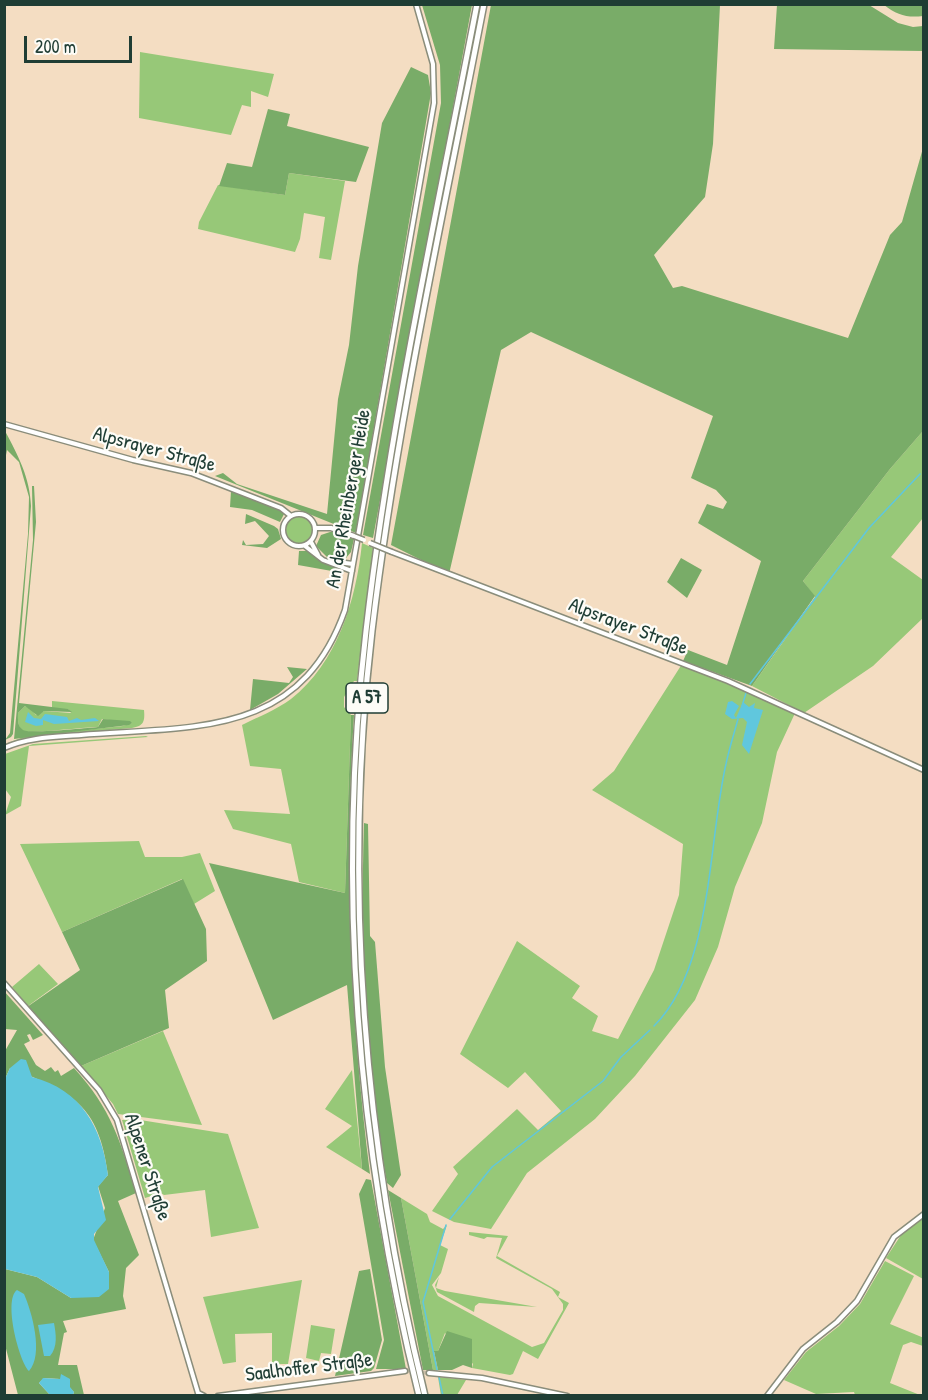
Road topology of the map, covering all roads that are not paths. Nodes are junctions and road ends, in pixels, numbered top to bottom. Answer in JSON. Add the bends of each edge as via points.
{"nodes":[{"id":1,"x":416,"y":4,"type":"edge"},
{"id":2,"x":477,"y":4,"type":"edge"},
{"id":3,"x":484,"y":4,"type":"edge"},
{"id":4,"x":4,"y":424,"type":"edge"},
{"id":5,"x":291,"y":516,"type":"junction"},
{"id":6,"x":316,"y":528,"type":"junction"},
{"id":7,"x":311,"y":542,"type":"junction"},
{"id":8,"x":305,"y":546,"type":"junction"},
{"id":9,"x":353,"y":564,"type":"junction"},
{"id":10,"x":352,"y":571,"type":"junction"},
{"id":11,"x":4,"y":748,"type":"edge"},
{"id":12,"x":924,"y":770,"type":"edge"},
{"id":13,"x":4,"y":983,"type":"edge"},
{"id":14,"x":924,"y":1214,"type":"edge"},
{"id":15,"x":405,"y":1371,"type":"tunnel mouth"},
{"id":16,"x":429,"y":1373,"type":"tunnel mouth"},
{"id":17,"x":197,"y":1394,"type":"edge"},
{"id":18,"x":204,"y":1395,"type":"edge"},
{"id":19,"x":218,"y":1395,"type":"edge"},
{"id":20,"x":419,"y":1395,"type":"edge"},
{"id":21,"x":425,"y":1395,"type":"edge"},
{"id":22,"x":567,"y":1395,"type":"edge"},
{"id":23,"x":767,"y":1395,"type":"edge"}],
"edges":[{"from":1,"to":9,"type":"street","name":"An der Rheinberger Heide","via":[[433,64],[434,103]]},
{"from":2,"to":20,"type":"highway","number":"A 57","via":[[378,535],[356,744],[353,888],[359,1040],[381,1217]]},
{"from":3,"to":21,"type":"highway","number":"A 57","via":[[386,535],[371,644],[360,829],[361,958],[372,1103],[390,1230]]},
{"from":4,"to":5,"type":"street","name":"Alpsrayer Straße","via":[[191,472],[281,508]]},
{"from":5,"to":6,"type":"street","name":"Alpsrayer Straße","via":[[308,516]]},
{"from":5,"to":8,"type":"street","via":[[284,525],[284,537],[293,545]]},
{"from":6,"to":7,"type":"street"},
{"from":6,"to":12,"type":"street","name":"Alpsrayer Straße","bridge":true,"via":[[331,528],[354,536],[728,681]]},
{"from":7,"to":8,"type":"street"},
{"from":7,"to":9,"type":"street","via":[[316,553],[327,560]]},
{"from":8,"to":10,"type":"street","via":[[323,560]]},
{"from":9,"to":10,"type":"street","name":"An der Rheinberger Heide"},
{"from":10,"to":11,"type":"street","name":"An der Rheinberger Heide","via":[[345,609],[329,647],[291,690],[259,711],[207,725],[42,738]]},
{"from":13,"to":17,"type":"street","name":"Alpener Straße","via":[[99,1090],[117,1120]]},
{"from":14,"to":23,"type":"street","via":[[894,1237],[857,1302],[803,1349]]},
{"from":15,"to":19,"type":"street","name":"Saalhoffer Straße"},
{"from":16,"to":22,"type":"street","via":[[482,1378]]},
{"from":17,"to":18,"type":"street"}]}
